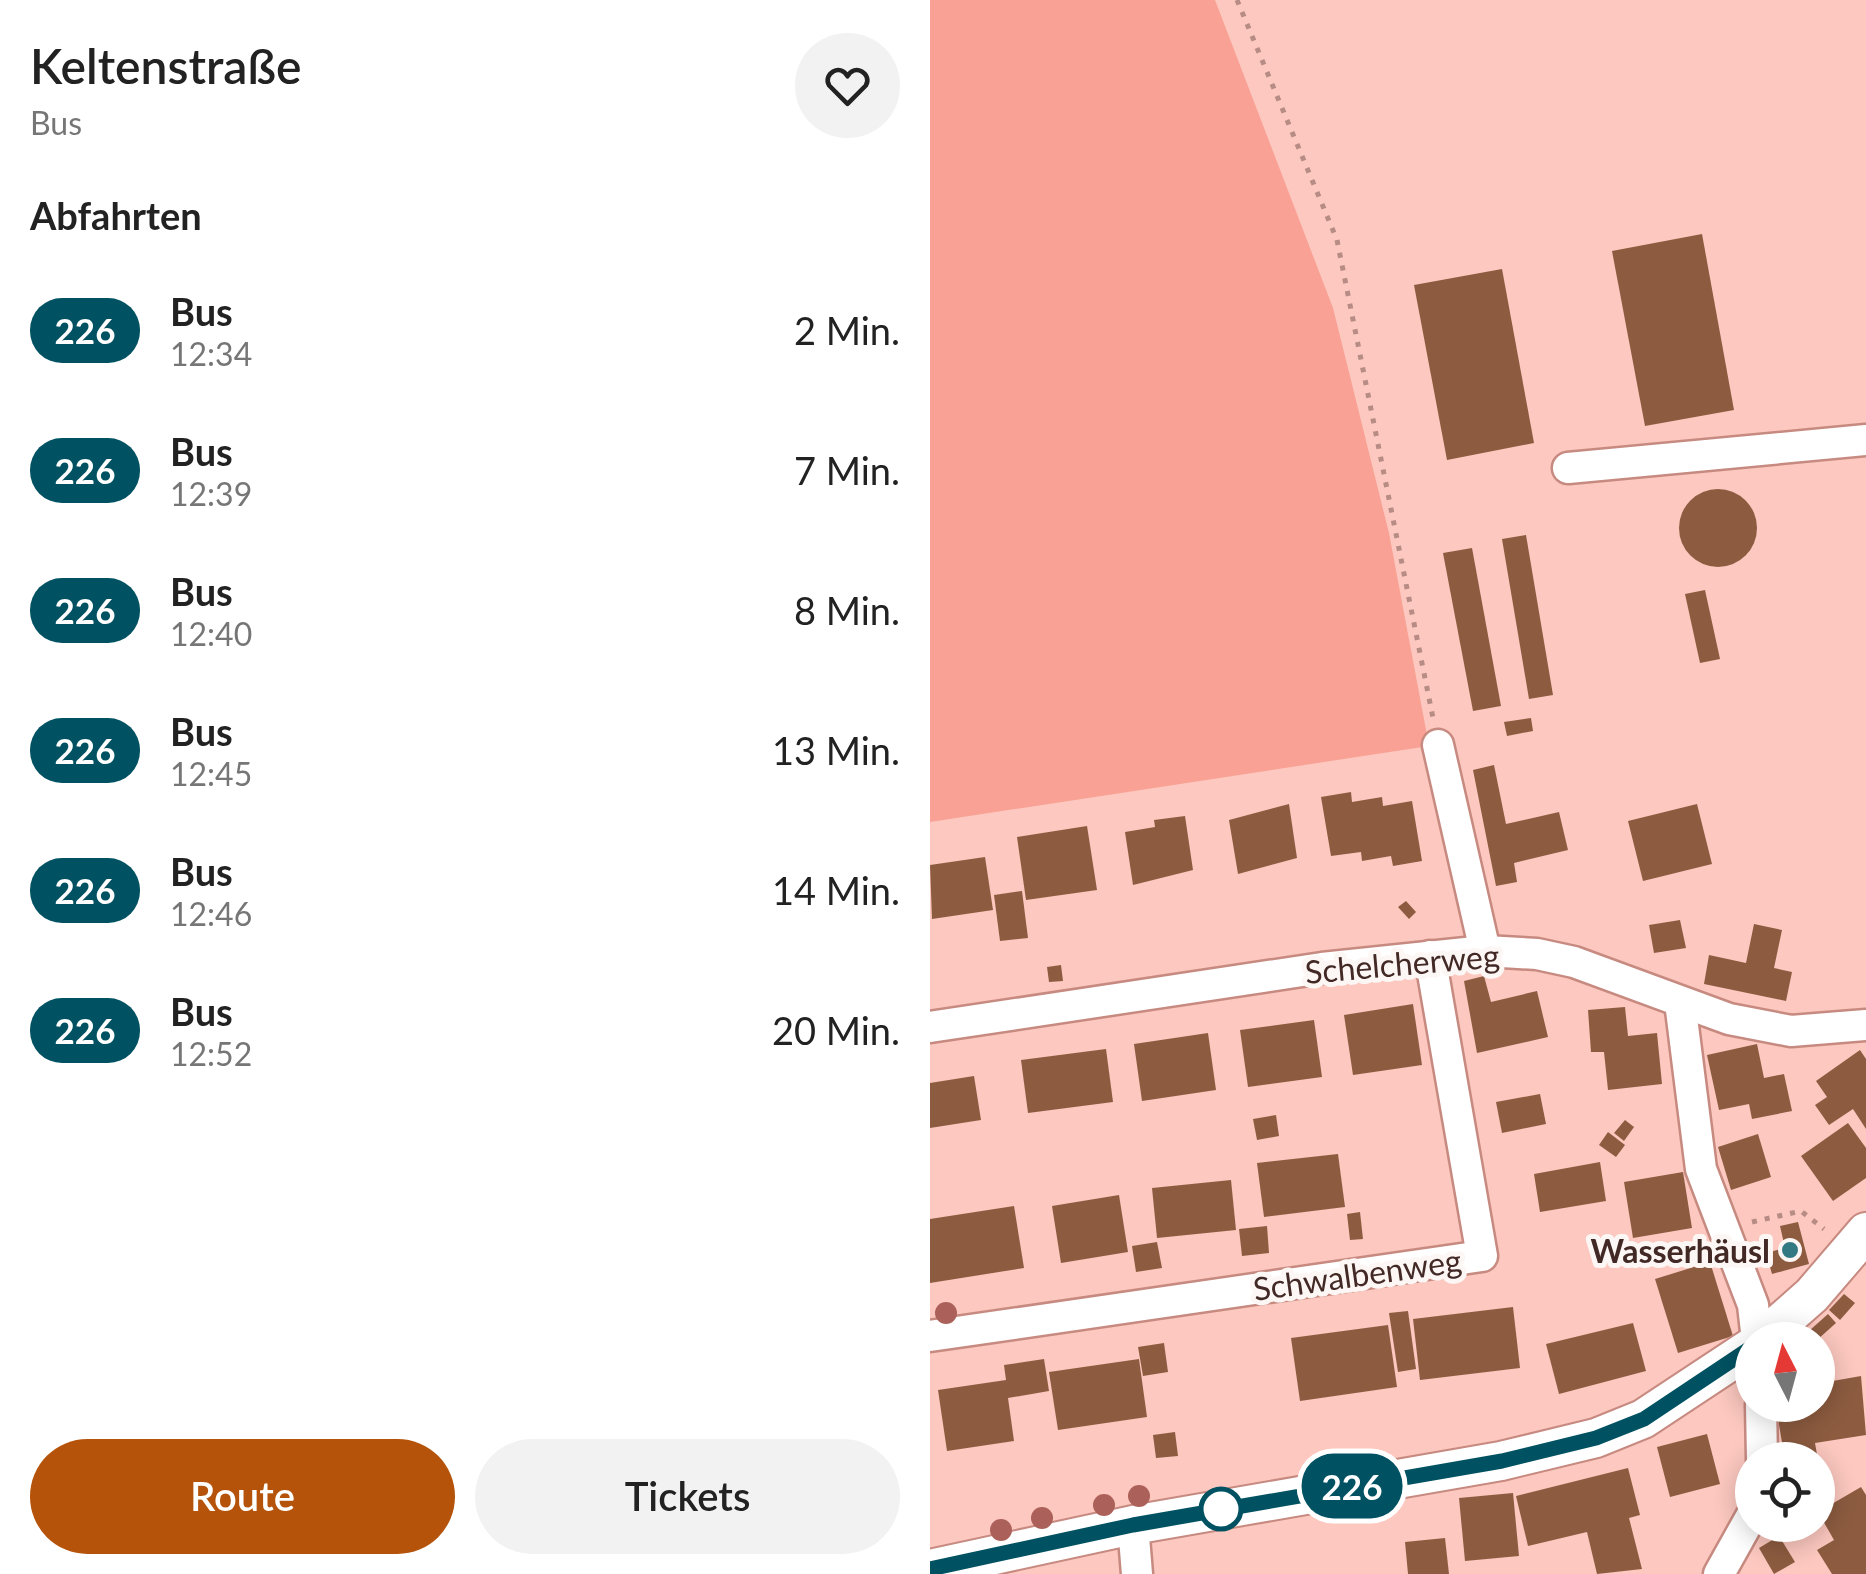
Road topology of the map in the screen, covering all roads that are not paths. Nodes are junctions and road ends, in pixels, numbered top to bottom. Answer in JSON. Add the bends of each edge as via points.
{"nodes":[{"id":1,"x":1866,"y":440,"type":"edge"},
{"id":2,"x":1568,"y":468,"type":"dead end"},
{"id":3,"x":1438,"y":745,"type":"road end"},
{"id":4,"x":1485,"y":951,"type":"junction"},
{"id":5,"x":1430,"y":956,"type":"junction"},
{"id":6,"x":1680,"y":1002,"type":"junction"},
{"id":7,"x":1866,"y":1025,"type":"edge"},
{"id":8,"x":930,"y":1027,"type":"edge"},
{"id":9,"x":1858,"y":1241,"type":"edge"},
{"id":10,"x":1756,"y":1322,"type":"edge"},
{"id":11,"x":1780,"y":1322,"type":"edge"},
{"id":12,"x":930,"y":1336,"type":"edge"},
{"id":13,"x":1735,"y":1358,"type":"edge"},
{"id":14,"x":1133,"y":1525,"type":"junction"},
{"id":15,"x":1737,"y":1542,"type":"edge"},
{"id":16,"x":930,"y":1570,"type":"edge"},
{"id":17,"x":1137,"y":1574,"type":"edge"},
{"id":18,"x":1719,"y":1574,"type":"edge"}],
"edges":[{"from":1,"to":2,"type":"street"},
{"from":3,"to":4,"type":"street"},
{"from":4,"to":5,"type":"street","name":"Schelcherweg"},
{"from":4,"to":6,"type":"street","name":"Schelcherweg","via":[[1574,962]]},
{"from":5,"to":8,"type":"street","name":"Schelcherweg"},
{"from":5,"to":12,"type":"street","name":"Schwalbenweg","via":[[1482,1256]]},
{"from":6,"to":7,"type":"street","name":"Schelcherweg","via":[[1791,1031]]},
{"from":6,"to":10,"type":"street","via":[[1701,1169]]},
{"from":9,"to":11,"type":"main road"},
{"from":13,"to":14,"type":"main road","via":[[1644,1419],[1596,1438],[1502,1461]]},
{"from":14,"to":16,"type":"main road"},
{"from":14,"to":17,"type":"street"},
{"from":15,"to":18,"type":"street"}]}
